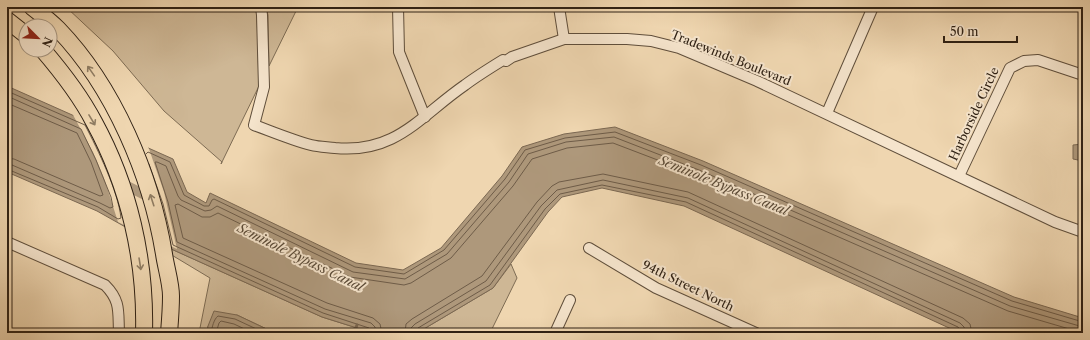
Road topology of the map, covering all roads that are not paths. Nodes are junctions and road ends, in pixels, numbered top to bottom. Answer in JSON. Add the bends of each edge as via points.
{"nodes":[{"id":1,"x":32,"y":7,"type":"edge"},
{"id":2,"x":261,"y":7,"type":"edge"},
{"id":3,"x":398,"y":7,"type":"edge"},
{"id":4,"x":559,"y":7,"type":"edge"},
{"id":5,"x":873,"y":7,"type":"edge"},
{"id":6,"x":7,"y":20,"type":"edge"},
{"id":7,"x":18,"y":29,"type":"edge"},
{"id":8,"x":564,"y":40,"type":"junction"},
{"id":9,"x":50,"y":58,"type":"edge"},
{"id":10,"x":1083,"y":75,"type":"edge"},
{"id":11,"x":826,"y":113,"type":"junction"},
{"id":12,"x":425,"y":117,"type":"junction"},
{"id":13,"x":960,"y":176,"type":"junction"},
{"id":14,"x":1083,"y":232,"type":"edge"},
{"id":15,"x":7,"y":242,"type":"edge"},
{"id":16,"x":589,"y":248,"type":"dead end"},
{"id":17,"x":570,"y":300,"type":"dead end"},
{"id":18,"x":119,"y":333,"type":"edge"},
{"id":19,"x":144,"y":333,"type":"edge"},
{"id":20,"x":170,"y":333,"type":"edge"},
{"id":21,"x":555,"y":333,"type":"edge"},
{"id":22,"x":756,"y":333,"type":"edge"}],
"edges":[{"from":20,"to":1,"type":"main road","one_way":true,"via":[[171,295],[161,238],[154,206],[129,138],[112,104],[78,52],[57,28]]},
{"from":2,"to":12,"type":"street","name":"Tradewinds Boulevard","via":[[264,87],[254,125],[312,146],[347,149],[387,142]]},
{"from":3,"to":12,"type":"street","via":[[399,52]]},
{"from":4,"to":8,"type":"street"},
{"from":5,"to":11,"type":"street"},
{"from":6,"to":7,"type":"main road"},
{"from":8,"to":11,"type":"street","name":"Tradewinds Boulevard","via":[[627,39],[651,41],[679,48]]},
{"from":8,"to":12,"type":"street","name":"Tradewinds Boulevard","via":[[503,60],[464,85]]},
{"from":9,"to":19,"type":"main road","one_way":true,"via":[[94,121],[124,194],[134,226],[142,280]]},
{"from":10,"to":13,"type":"street","name":"Harborside Circle","via":[[1038,60],[1024,61],[1010,68]]},
{"from":11,"to":13,"type":"street","name":"Tradewinds Boulevard"},
{"from":13,"to":14,"type":"street","name":"Tradewinds Boulevard","via":[[1055,222]]},
{"from":15,"to":18,"type":"street","via":[[105,285],[114,294],[118,307]]},
{"from":16,"to":22,"type":"street","name":"94th Street North","via":[[656,288]]},
{"from":17,"to":21,"type":"street"}]}
